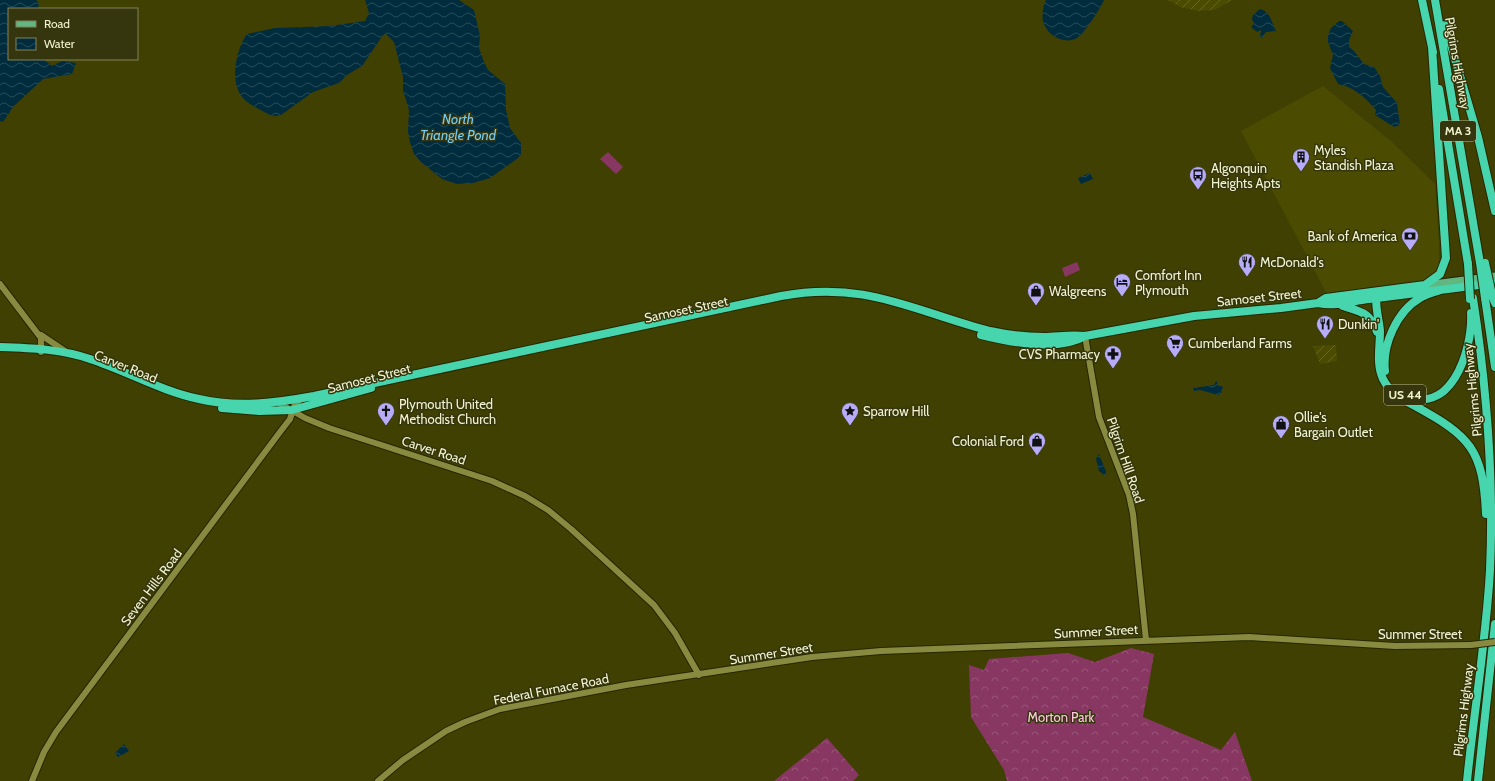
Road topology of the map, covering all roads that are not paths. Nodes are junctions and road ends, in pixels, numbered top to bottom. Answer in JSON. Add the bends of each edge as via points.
{"nodes":[{"id":1,"x":1422,"y":0,"type":"edge"},
{"id":2,"x":1436,"y":0,"type":"edge"},
{"id":3,"x":1432,"y":47,"type":"junction"},
{"id":4,"x":1495,"y":211,"type":"edge"},
{"id":5,"x":1495,"y":276,"type":"edge"},
{"id":6,"x":1495,"y":283,"type":"edge"},
{"id":7,"x":0,"y":284,"type":"edge"},
{"id":8,"x":1424,"y":285,"type":"junction"},
{"id":9,"x":1441,"y":290,"type":"junction"},
{"id":10,"x":1376,"y":295,"type":"junction"},
{"id":11,"x":1471,"y":299,"type":"junction"},
{"id":12,"x":1491,"y":299,"type":"edge"},
{"id":13,"x":1318,"y":302,"type":"junction"},
{"id":14,"x":1340,"y":305,"type":"junction"},
{"id":15,"x":38,"y":333,"type":"junction"},
{"id":16,"x":1085,"y":336,"type":"junction"},
{"id":17,"x":1379,"y":340,"type":"junction"},
{"id":18,"x":0,"y":347,"type":"edge"},
{"id":19,"x":41,"y":351,"type":"junction"},
{"id":20,"x":0,"y":352,"type":"edge"},
{"id":21,"x":68,"y":353,"type":"junction"},
{"id":22,"x":1495,"y":367,"type":"edge"},
{"id":23,"x":301,"y":399,"type":"junction"},
{"id":24,"x":277,"y":402,"type":"junction"},
{"id":25,"x":292,"y":410,"type":"junction"},
{"id":26,"x":1488,"y":598,"type":"junction"},
{"id":27,"x":1495,"y":624,"type":"edge"},
{"id":28,"x":1495,"y":631,"type":"edge"},
{"id":29,"x":1146,"y":640,"type":"junction"},
{"id":30,"x":1495,"y":642,"type":"edge"},
{"id":31,"x":699,"y":675,"type":"junction"},
{"id":32,"x":32,"y":781,"type":"edge"},
{"id":33,"x":378,"y":781,"type":"edge"},
{"id":34,"x":1467,"y":781,"type":"edge"},
{"id":35,"x":1478,"y":781,"type":"edge"}],
"edges":[{"from":1,"to":3,"type":"highway","name":"Pilgrims Highway","number":"US 44"},
{"from":2,"to":4,"type":"highway","via":[[1443,13],[1450,45],[1475,125]]},
{"from":2,"to":12,"type":"highway","name":"Pilgrims Highway","number":"MA 3","bridge":true,"via":[[1474,229],[1482,246],[1482,263]]},
{"from":3,"to":8,"type":"highway","via":[[1446,258],[1440,274]]},
{"from":3,"to":11,"type":"highway","name":"Pilgrims Highway","number":"US 44","bridge":true,"via":[[1468,264]]},
{"from":5,"to":8,"type":"main road","name":"Samoset Street"},
{"from":6,"to":9,"type":"highway","name":"Samoset Street","number":"US 44"},
{"from":7,"to":15,"type":"main road"},
{"from":8,"to":10,"type":"highway","name":"Samoset Street"},
{"from":9,"to":10,"type":"highway","name":"Samoset Street"},
{"from":9,"to":11,"type":"highway","number":"US 44","via":[[1419,298],[1410,306],[1397,322],[1388,343],[1385,361],[1387,375],[1396,389],[1409,396],[1432,396],[1446,389],[1456,377],[1464,361],[1470,338]]},
{"from":10,"to":13,"type":"highway","name":"Samoset Street","via":[[1326,298]]},
{"from":10,"to":14,"type":"highway","name":"Samoset Street"},
{"from":10,"to":17,"type":"highway"},
{"from":11,"to":26,"type":"highway","name":"Pilgrims Highway","via":[[1482,358],[1490,450]]},
{"from":12,"to":22,"type":"highway","name":"Pilgrims Highway"},
{"from":13,"to":14,"type":"highway","name":"Samoset Street"},
{"from":13,"to":16,"type":"highway","name":"Samoset Street","via":[[1262,310],[1201,314]]},
{"from":14,"to":17,"type":"highway","via":[[1359,310],[1368,316],[1375,326]]},
{"from":15,"to":19,"type":"main road","via":[[42,338]]},
{"from":15,"to":21,"type":"main road"},
{"from":16,"to":23,"type":"highway","name":"Samoset Street","via":[[1075,334],[1031,337],[1000,333],[966,325],[878,296],[843,291],[812,291]]},
{"from":16,"to":25,"type":"highway","name":"Samoset Street","via":[[1069,342],[1015,342],[978,334],[872,300],[839,296],[808,297],[387,385]]},
{"from":16,"to":29,"type":"main road","name":"Pilgrim Hill Road","via":[[1099,417],[1129,495],[1133,514]]},
{"from":17,"to":26,"type":"highway","via":[[1380,372],[1391,391],[1452,427],[1468,444],[1477,460],[1483,479],[1485,501]]},
{"from":18,"to":19,"type":"highway","name":"Carver Road"},
{"from":19,"to":20,"type":"highway","name":"Carver Road"},
{"from":19,"to":21,"type":"highway","name":"Carver Road"},
{"from":19,"to":25,"type":"highway","name":"Carver Road","via":[[95,365],[196,404],[259,412]]},
{"from":21,"to":24,"type":"highway","name":"Carver Road","via":[[92,359],[199,399],[239,404]]},
{"from":23,"to":24,"type":"highway","name":"Carver Road"},
{"from":23,"to":25,"type":"main road","name":"Seven Hills Road"},
{"from":24,"to":25,"type":"main road"},
{"from":25,"to":31,"type":"main road","name":"Carver Road","via":[[329,428],[492,481],[536,503],[571,529],[654,606],[669,624]]},
{"from":25,"to":32,"type":"main road","name":"Seven Hills Road","via":[[290,419],[56,732]]},
{"from":26,"to":34,"type":"highway","name":"Pilgrims Highway"},
{"from":27,"to":28,"type":"highway","name":"Pilgrims Highway"},
{"from":28,"to":35,"type":"highway","name":"Pilgrims Highway"},
{"from":29,"to":30,"type":"main road","name":"Summer Street","bridge":true,"via":[[1249,637],[1395,646],[1471,645]]},
{"from":29,"to":31,"type":"main road","name":"Summer Street","via":[[881,650],[812,657]]},
{"from":31,"to":33,"type":"main road","name":"Federal Furnace Road","via":[[626,685],[482,715],[428,742]]}]}
